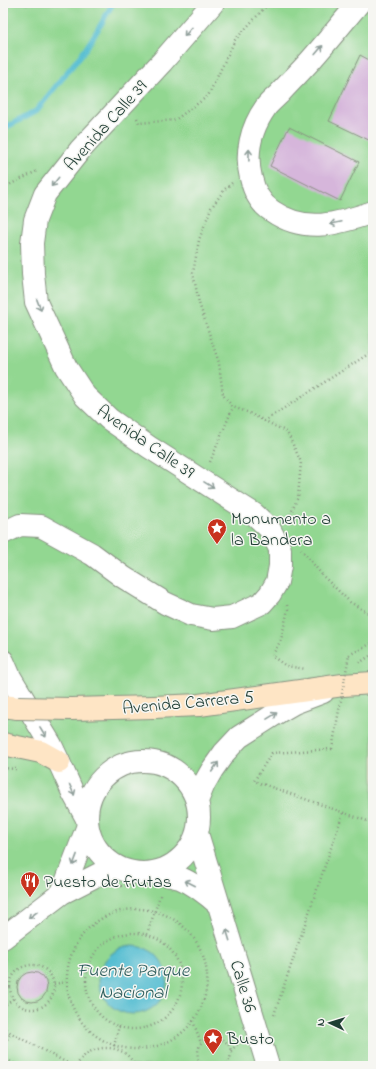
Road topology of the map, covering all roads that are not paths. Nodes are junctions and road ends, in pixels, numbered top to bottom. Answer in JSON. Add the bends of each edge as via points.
{"nodes":[{"id":1,"x":213,"y":3,"type":"edge"},
{"id":2,"x":360,"y":3,"type":"edge"},
{"id":3,"x":373,"y":212,"type":"edge"},
{"id":4,"x":3,"y":533,"type":"edge"},
{"id":5,"x":3,"y":662,"type":"edge"},
{"id":6,"x":346,"y":674,"type":"junction"},
{"id":7,"x":373,"y":682,"type":"edge"},
{"id":8,"x":11,"y":707,"type":"edge"},
{"id":9,"x":3,"y":744,"type":"edge"},
{"id":10,"x":59,"y":762,"type":"junction"},
{"id":11,"x":197,"y":801,"type":"junction"},
{"id":12,"x":87,"y":822,"type":"junction"},
{"id":13,"x":197,"y":832,"type":"junction"},
{"id":14,"x":118,"y":876,"type":"junction"},
{"id":15,"x":155,"y":877,"type":"junction"},
{"id":16,"x":62,"y":893,"type":"junction"},
{"id":17,"x":219,"y":905,"type":"junction"},
{"id":18,"x":8,"y":946,"type":"edge"},
{"id":19,"x":268,"y":1066,"type":"edge"}],
"edges":[{"from":1,"to":4,"type":"street","name":"Avenida Calle 39","one_way":true,"via":[[80,150],[45,194],[35,220],[32,243],[36,302],[66,367],[85,396],[109,419],[149,447],[254,514],[289,548],[280,566],[277,582],[262,603],[232,617],[213,619],[192,615],[165,603],[92,554],[41,526],[20,525]]},
{"from":3,"to":2,"type":"street","one_way":true,"via":[[330,225],[296,223],[269,209],[253,185],[249,168],[251,138],[266,107]]},
{"from":5,"to":10,"type":"street","one_way":true},
{"from":6,"to":7,"type":"main road","name":"Avenida Carrera 5"},
{"from":6,"to":8,"type":"main road","name":"Avenida Carrera 5","bridge":true,"via":[[199,705],[71,709]]},
{"from":11,"to":6,"type":"street","one_way":true,"via":[[212,770],[239,737],[280,710]]},
{"from":9,"to":10,"type":"main road","via":[[41,752]]},
{"from":10,"to":12,"type":"street","one_way":true},
{"from":11,"to":12,"type":"street","via":[[192,789],[174,769],[162,763],[135,760],[110,770],[100,779],[88,803]]},
{"from":11,"to":13,"type":"street"},
{"from":12,"to":14,"type":"street","via":[[91,840]]},
{"from":12,"to":16,"type":"street","one_way":true},
{"from":13,"to":15,"type":"street","via":[[186,854]]},
{"from":13,"to":17,"type":"street","name":"Calle 36"},
{"from":14,"to":15,"type":"street","via":[[134,873]]},
{"from":14,"to":16,"type":"street"},
{"from":17,"to":15,"type":"street","one_way":true,"via":[[206,893],[180,878]]},
{"from":16,"to":18,"type":"street","one_way":true},
{"from":19,"to":17,"type":"street","name":"Calle 36","one_way":true}]}
